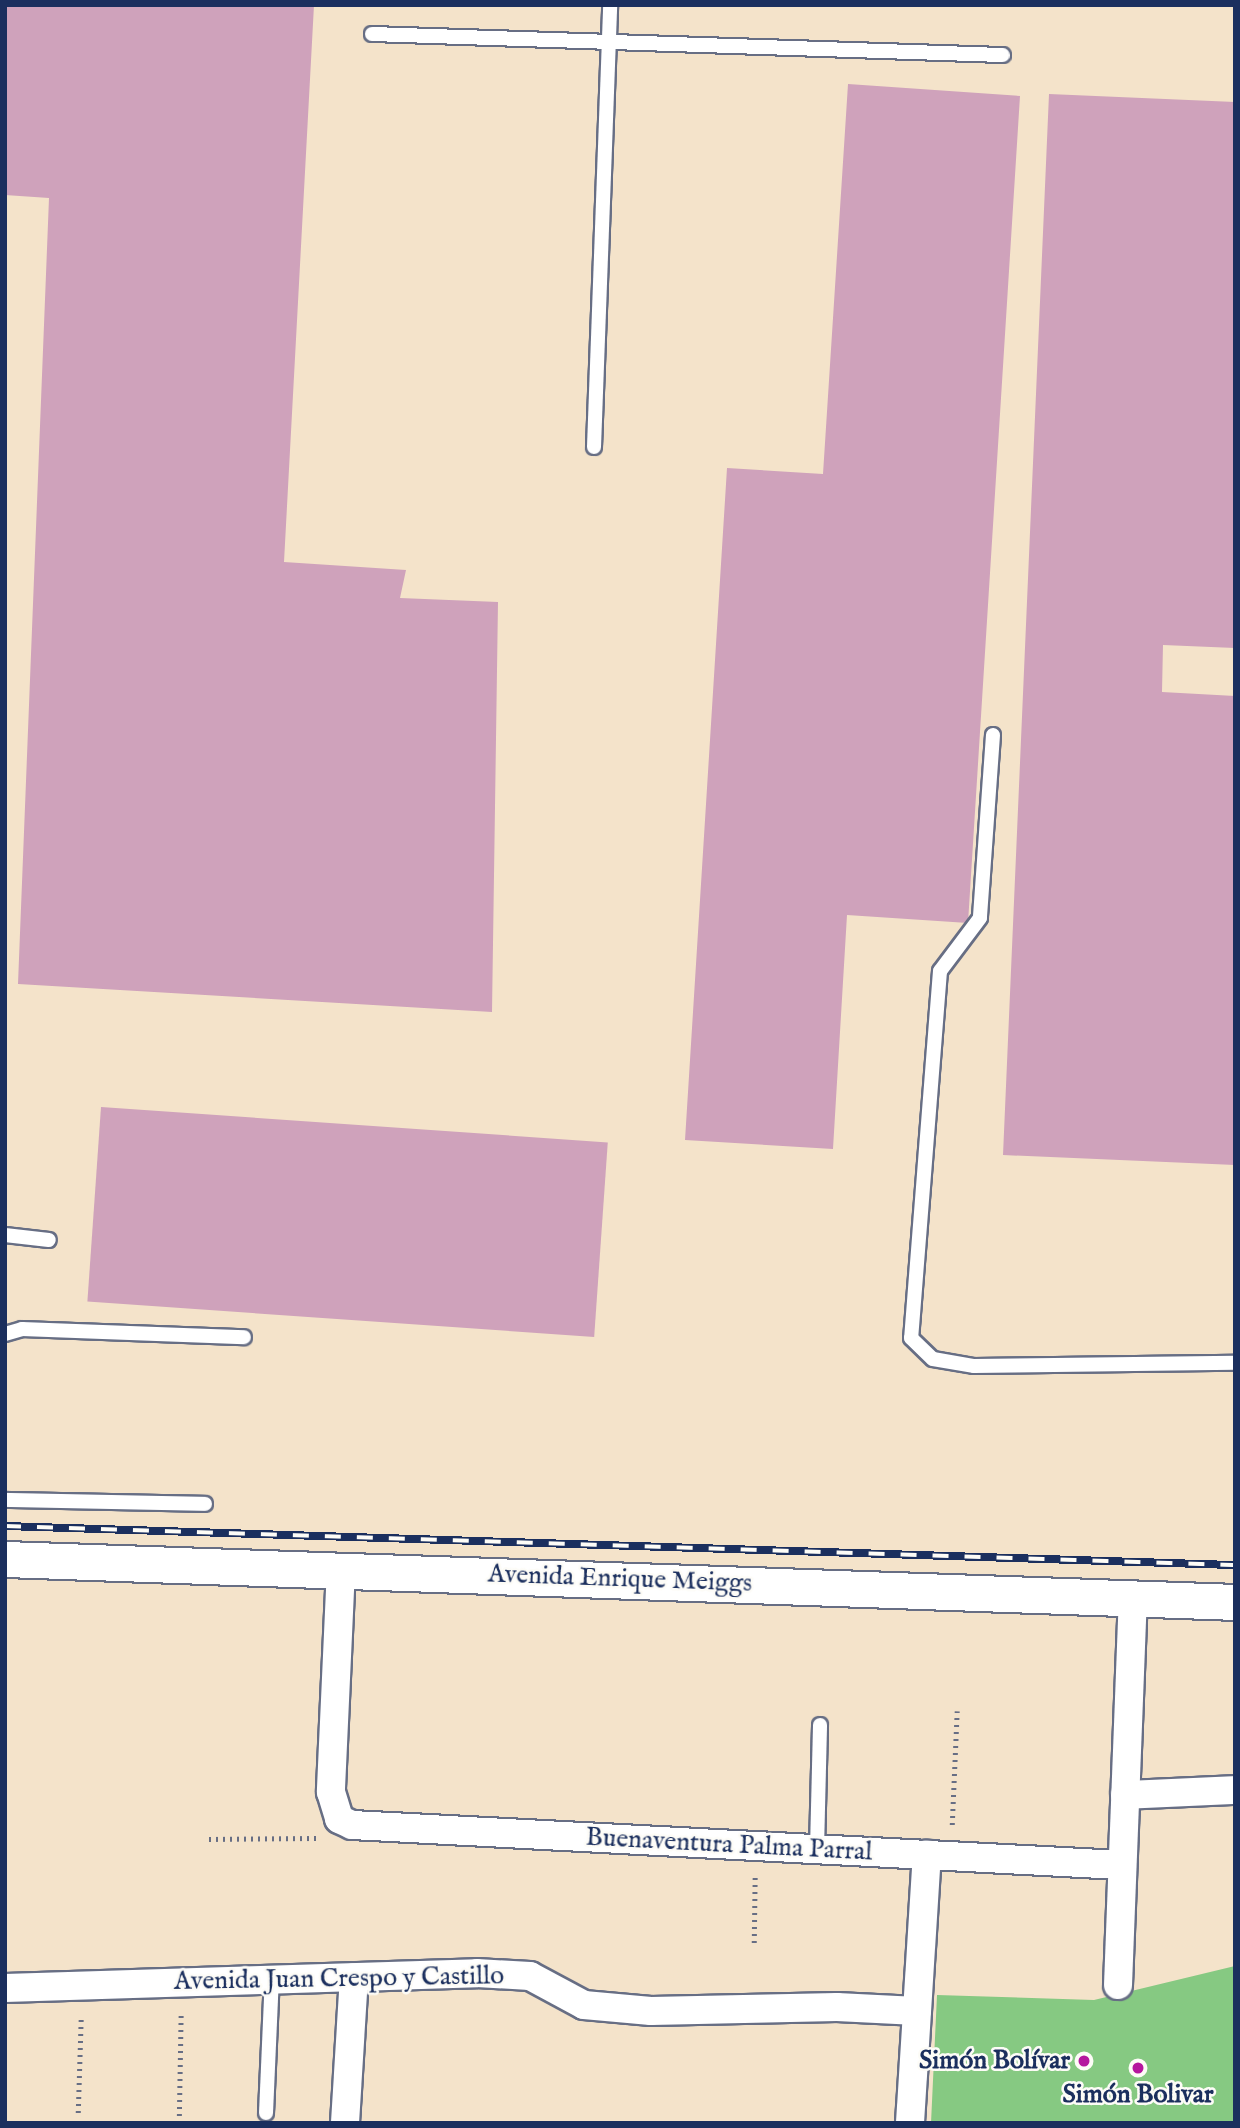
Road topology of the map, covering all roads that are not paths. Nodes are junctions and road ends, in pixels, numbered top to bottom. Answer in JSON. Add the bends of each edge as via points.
{"nodes":[{"id":1,"x":610,"y":5,"type":"edge"},
{"id":2,"x":372,"y":34,"type":"dead end"},
{"id":3,"x":607,"y":43,"type":"junction"},
{"id":4,"x":1003,"y":55,"type":"dead end"},
{"id":5,"x":594,"y":447,"type":"dead end"},
{"id":6,"x":993,"y":735,"type":"dead end"},
{"id":7,"x":5,"y":1235,"type":"edge"},
{"id":8,"x":49,"y":1240,"type":"dead end"},
{"id":9,"x":5,"y":1335,"type":"edge"},
{"id":10,"x":244,"y":1337,"type":"dead end"},
{"id":11,"x":1235,"y":1363,"type":"edge"},
{"id":12,"x":5,"y":1500,"type":"edge"},
{"id":13,"x":205,"y":1504,"type":"dead end"},
{"id":14,"x":5,"y":1559,"type":"edge"},
{"id":15,"x":341,"y":1567,"type":"junction"},
{"id":16,"x":1133,"y":1599,"type":"junction"},
{"id":17,"x":1235,"y":1602,"type":"edge"},
{"id":18,"x":820,"y":1725,"type":"dead end"},
{"id":19,"x":1235,"y":1790,"type":"edge"},
{"id":20,"x":1125,"y":1795,"type":"junction"},
{"id":21,"x":817,"y":1849,"type":"junction"},
{"id":22,"x":938,"y":1856,"type":"junction"},
{"id":23,"x":1121,"y":1865,"type":"junction"},
{"id":24,"x":272,"y":1978,"type":"junction"},
{"id":25,"x":354,"y":1978,"type":"junction"},
{"id":26,"x":1118,"y":1985,"type":"dead end"},
{"id":27,"x":5,"y":1988,"type":"edge"},
{"id":28,"x":917,"y":2011,"type":"junction"},
{"id":29,"x":266,"y":2113,"type":"dead end"},
{"id":30,"x":345,"y":2123,"type":"edge"},
{"id":31,"x":910,"y":2123,"type":"edge"}],
"edges":[{"from":1,"to":3,"type":"lane"},
{"from":2,"to":3,"type":"lane"},
{"from":3,"to":4,"type":"lane"},
{"from":3,"to":5,"type":"lane"},
{"from":6,"to":11,"type":"lane","via":[[980,918],[940,971],[911,1338],[933,1359],[974,1366]]},
{"from":7,"to":8,"type":"lane"},
{"from":9,"to":10,"type":"lane","via":[[22,1329]]},
{"from":12,"to":13,"type":"lane"},
{"from":14,"to":15,"type":"street","name":"Avenida Enrique Meiggs"},
{"from":15,"to":16,"type":"street","name":"Avenida Enrique Meiggs"},
{"from":15,"to":21,"type":"street","name":"Buenaventura Palma Parral","via":[[331,1792],[339,1819],[365,1827]]},
{"from":16,"to":17,"type":"street","name":"Avenida Enrique Meiggs"},
{"from":16,"to":20,"type":"street"},
{"from":18,"to":21,"type":"lane"},
{"from":19,"to":20,"type":"street"},
{"from":20,"to":23,"type":"street"},
{"from":21,"to":22,"type":"street","name":"Buenaventura Palma Parral"},
{"from":22,"to":23,"type":"street","name":"Buenaventura Palma Parral"},
{"from":22,"to":28,"type":"street"},
{"from":23,"to":26,"type":"street"},
{"from":24,"to":25,"type":"street","name":"Avenida Juan Crespo y Castillo"},
{"from":24,"to":27,"type":"street","name":"Avenida Juan Crespo y Castillo"},
{"from":24,"to":29,"type":"lane"},
{"from":25,"to":28,"type":"street","name":"Avenida Juan Crespo y Castillo","via":[[530,1976],[584,2005],[651,2011],[837,2007]]},
{"from":25,"to":30,"type":"street"},
{"from":28,"to":31,"type":"street"}]}
